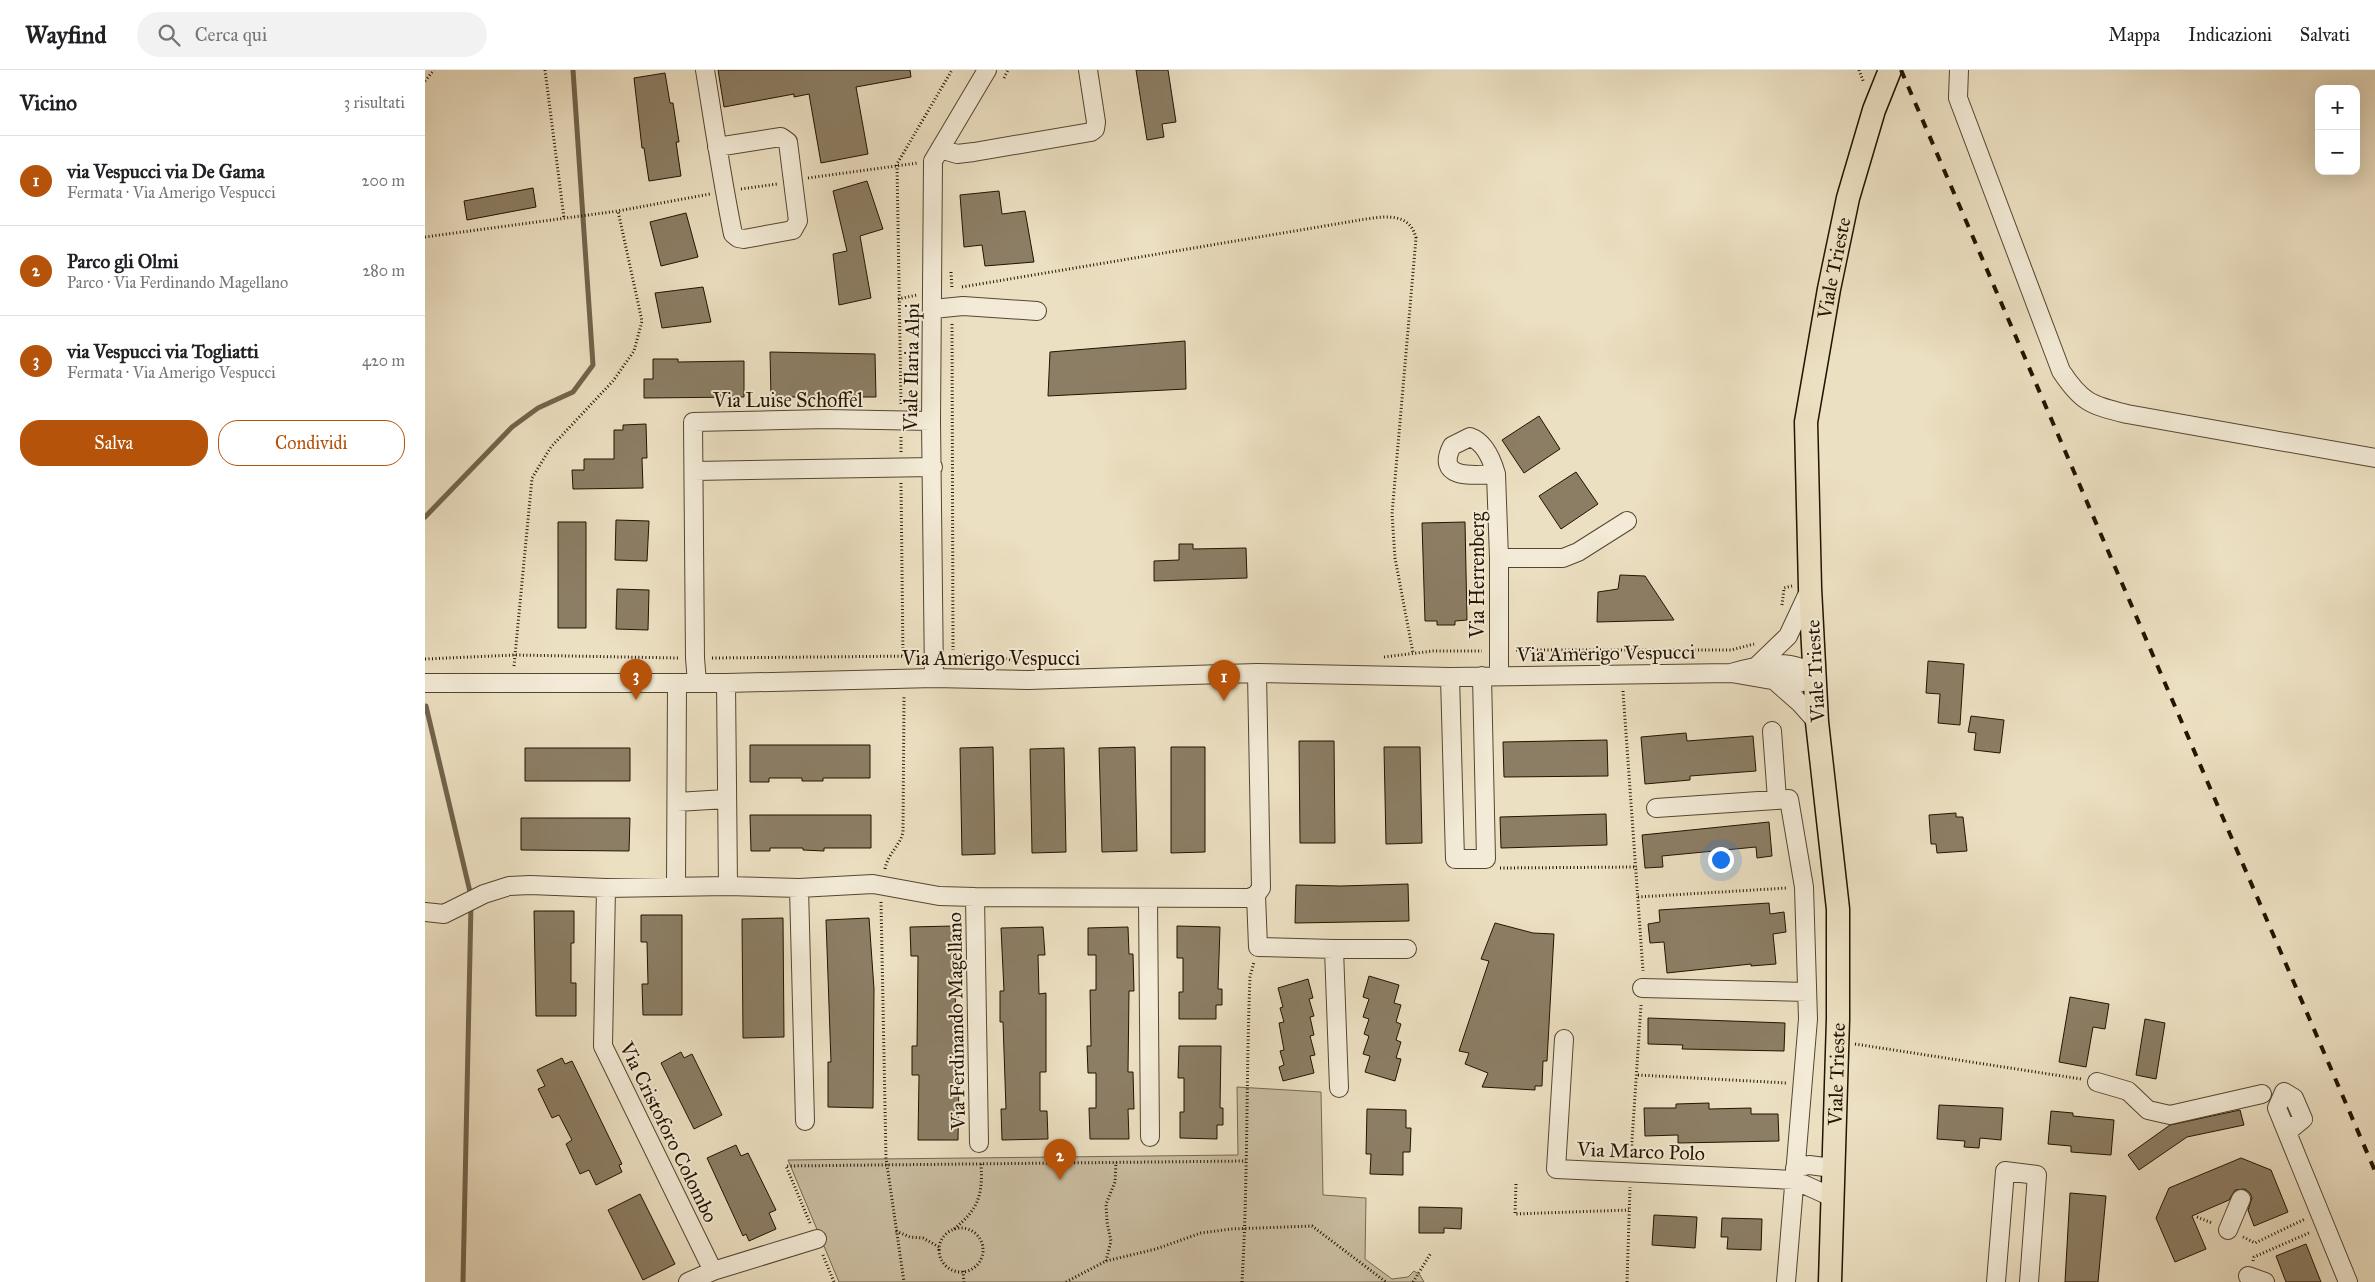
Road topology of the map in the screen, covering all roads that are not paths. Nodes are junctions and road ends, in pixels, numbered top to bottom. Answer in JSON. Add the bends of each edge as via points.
{"nodes":[{"id":1,"x":705,"y":70,"type":"edge"},
{"id":2,"x":987,"y":70,"type":"edge"},
{"id":3,"x":1088,"y":70,"type":"edge"},
{"id":4,"x":1890,"y":70,"type":"edge"},
{"id":5,"x":1959,"y":70,"type":"edge"},
{"id":6,"x":717,"y":147,"type":"junction"},
{"id":7,"x":936,"y":155,"type":"junction"},
{"id":8,"x":933,"y":309,"type":"junction"},
{"id":9,"x":1037,"y":311,"type":"dead end"},
{"id":10,"x":931,"y":421,"type":"junction"},
{"id":11,"x":2375,"y":458,"type":"edge"},
{"id":12,"x":933,"y":468,"type":"junction"},
{"id":13,"x":694,"y":471,"type":"junction"},
{"id":14,"x":1496,"y":474,"type":"dead end"},
{"id":15,"x":1627,"y":522,"type":"dead end"},
{"id":16,"x":1499,"y":558,"type":"junction"},
{"id":17,"x":1810,"y":586,"type":"junction"},
{"id":18,"x":1758,"y":665,"type":"junction"},
{"id":19,"x":1257,"y":673,"type":"junction"},
{"id":20,"x":1731,"y":673,"type":"junction"},
{"id":21,"x":1490,"y":676,"type":"junction"},
{"id":22,"x":1450,"y":677,"type":"junction"},
{"id":23,"x":1815,"y":677,"type":"junction"},
{"id":24,"x":934,"y":678,"type":"junction"},
{"id":25,"x":1775,"y":681,"type":"junction"},
{"id":26,"x":677,"y":683,"type":"junction"},
{"id":27,"x":697,"y":683,"type":"junction"},
{"id":28,"x":726,"y":683,"type":"junction"},
{"id":29,"x":425,"y":684,"type":"edge"},
{"id":30,"x":1817,"y":722,"type":"junction"},
{"id":31,"x":1772,"y":731,"type":"dead end"},
{"id":32,"x":726,"y":799,"type":"junction"},
{"id":33,"x":1777,"y":800,"type":"junction"},
{"id":34,"x":677,"y":802,"type":"junction"},
{"id":35,"x":1656,"y":808,"type":"dead end"},
{"id":36,"x":676,"y":886,"type":"junction"},
{"id":37,"x":728,"y":886,"type":"junction"},
{"id":38,"x":606,"y":888,"type":"junction"},
{"id":39,"x":799,"y":888,"type":"junction"},
{"id":40,"x":1256,"y":895,"type":"junction"},
{"id":41,"x":975,"y":897,"type":"junction"},
{"id":42,"x":1148,"y":898,"type":"junction"},
{"id":43,"x":427,"y":916,"type":"edge"},
{"id":44,"x":1334,"y":949,"type":"junction"},
{"id":45,"x":1407,"y":949,"type":"dead end"},
{"id":46,"x":1642,"y":988,"type":"dead end"},
{"id":47,"x":1807,"y":992,"type":"junction"},
{"id":48,"x":1564,"y":1040,"type":"dead end"},
{"id":49,"x":2097,"y":1082,"type":"road end"},
{"id":50,"x":1339,"y":1088,"type":"dead end"},
{"id":51,"x":2262,"y":1094,"type":"dead end"},
{"id":52,"x":805,"y":1121,"type":"dead end"},
{"id":53,"x":2287,"y":1132,"type":"dead end"},
{"id":54,"x":1150,"y":1137,"type":"dead end"},
{"id":55,"x":979,"y":1143,"type":"dead end"},
{"id":56,"x":1833,"y":1168,"type":"junction"},
{"id":57,"x":1795,"y":1174,"type":"junction"},
{"id":58,"x":1833,"y":1198,"type":"junction"},
{"id":59,"x":2241,"y":1199,"type":"dead end"},
{"id":60,"x":2227,"y":1230,"type":"road end"},
{"id":61,"x":817,"y":1240,"type":"dead end"},
{"id":62,"x":713,"y":1271,"type":"junction"},
{"id":63,"x":2248,"y":1276,"type":"road end"},
{"id":64,"x":688,"y":1282,"type":"edge"},
{"id":65,"x":1786,"y":1282,"type":"edge"},
{"id":66,"x":1830,"y":1282,"type":"edge"},
{"id":67,"x":1996,"y":1282,"type":"edge"},
{"id":68,"x":2029,"y":1282,"type":"edge"},
{"id":69,"x":2265,"y":1282,"type":"edge"},
{"id":70,"x":2348,"y":1282,"type":"edge"}],
"edges":[{"from":1,"to":6,"type":"street"},
{"from":2,"to":7,"type":"street"},
{"from":3,"to":7,"type":"street","via":[[1096,122],[1091,132],[974,152]]},
{"from":4,"to":17,"type":"main road","name":"Viale Trieste","via":[[1874,110],[1848,198],[1806,422]]},
{"from":5,"to":11,"type":"street","via":[[1958,98],[2061,371],[2074,392],[2090,404],[2127,414]]},
{"from":6,"to":6,"type":"street","via":[[733,234],[744,239],[793,230],[799,221],[788,142],[781,137]]},
{"from":7,"to":8,"type":"street","name":"Viale Ilaria Alpi"},
{"from":8,"to":9,"type":"street","via":[[963,306]]},
{"from":8,"to":10,"type":"street","name":"Viale Ilaria Alpi"},
{"from":10,"to":12,"type":"street","name":"Viale Ilaria Alpi"},
{"from":10,"to":13,"type":"street","name":"Via Luise Schoffel","via":[[693,422]]},
{"from":12,"to":13,"type":"street"},
{"from":12,"to":24,"type":"street","name":"Viale Ilaria Alpi"},
{"from":13,"to":27,"type":"street","name":"Via Luise Schoffel"},
{"from":14,"to":16,"type":"street","name":"Via Herrenberg"},
{"from":15,"to":16,"type":"street","via":[[1563,558]]},
{"from":16,"to":21,"type":"street","name":"Via Herrenberg","via":[[1499,650]]},
{"from":17,"to":18,"type":"street","name":"Via Amerigo Vespucci","via":[[1788,636]]},
{"from":17,"to":23,"type":"main road","name":"Viale Trieste"},
{"from":18,"to":20,"type":"street","name":"Via Amerigo Vespucci"},
{"from":18,"to":23,"type":"street","name":"Via Amerigo Vespucci","via":[[1792,665],[1805,668]]},
{"from":19,"to":22,"type":"street","name":"Via Amerigo Vespucci"},
{"from":19,"to":24,"type":"street","name":"Via Amerigo Vespucci","via":[[1029,680]]},
{"from":19,"to":40,"type":"street","via":[[1261,888]]},
{"from":20,"to":21,"type":"street","name":"Via Amerigo Vespucci"},
{"from":20,"to":25,"type":"street","name":"Via Amerigo Vespucci"},
{"from":21,"to":22,"type":"street","name":"Via Amerigo Vespucci"},
{"from":21,"to":22,"type":"street","via":[[1486,859],[1455,859]]},
{"from":23,"to":25,"type":"street","name":"Via Amerigo Vespucci","via":[[1796,684]]},
{"from":23,"to":30,"type":"main road","name":"Viale Trieste"},
{"from":24,"to":28,"type":"street","name":"Via Amerigo Vespucci"},
{"from":25,"to":30,"type":"street","name":"Via Amerigo Vespucci"},
{"from":26,"to":27,"type":"street","name":"Via Amerigo Vespucci"},
{"from":26,"to":29,"type":"street","name":"Via Amerigo Vespucci"},
{"from":26,"to":34,"type":"street"},
{"from":27,"to":28,"type":"street","name":"Via Amerigo Vespucci"},
{"from":28,"to":32,"type":"street"},
{"from":30,"to":56,"type":"main road","name":"Viale Trieste","via":[[1838,909]]},
{"from":31,"to":33,"type":"street"},
{"from":32,"to":34,"type":"street"},
{"from":32,"to":37,"type":"street"},
{"from":33,"to":35,"type":"street"},
{"from":33,"to":47,"type":"street","via":[[1789,799],[1804,887]]},
{"from":34,"to":36,"type":"street"},
{"from":36,"to":37,"type":"street"},
{"from":36,"to":38,"type":"street"},
{"from":37,"to":39,"type":"street"},
{"from":38,"to":43,"type":"street","via":[[509,886],[483,894],[444,914]]},
{"from":38,"to":62,"type":"street","name":"Via Cristoforo Colombo","via":[[603,1046]]},
{"from":39,"to":41,"type":"street","via":[[873,884],[939,896]]},
{"from":39,"to":52,"type":"street"},
{"from":40,"to":42,"type":"street","via":[[1249,898]]},
{"from":40,"to":44,"type":"street","via":[[1258,947]]},
{"from":41,"to":42,"type":"street"},
{"from":41,"to":55,"type":"street","name":"Via Ferdinando Magellano"},
{"from":42,"to":54,"type":"street"},
{"from":44,"to":45,"type":"street"},
{"from":44,"to":50,"type":"street"},
{"from":46,"to":47,"type":"street"},
{"from":47,"to":57,"type":"street","via":[[1808,1019]]},
{"from":48,"to":57,"type":"street","name":"Via Marco Polo","via":[[1556,1169]]},
{"from":49,"to":51,"type":"street","via":[[2128,1091],[2147,1110],[2171,1115]]},
{"from":53,"to":70,"type":"street"},
{"from":56,"to":57,"type":"street","name":"Via Marco Polo","via":[[1809,1165]]},
{"from":56,"to":58,"type":"main road","name":"Viale Trieste"},
{"from":57,"to":58,"type":"street","name":"Via Marco Polo"},
{"from":57,"to":65,"type":"street"},
{"from":58,"to":66,"type":"main road","name":"Viale Trieste"},
{"from":59,"to":60,"type":"street"},
{"from":61,"to":62,"type":"street"},
{"from":62,"to":64,"type":"street"},
{"from":63,"to":69,"type":"street"},
{"from":67,"to":68,"type":"street","via":[[2005,1170],[2037,1175]]}]}
